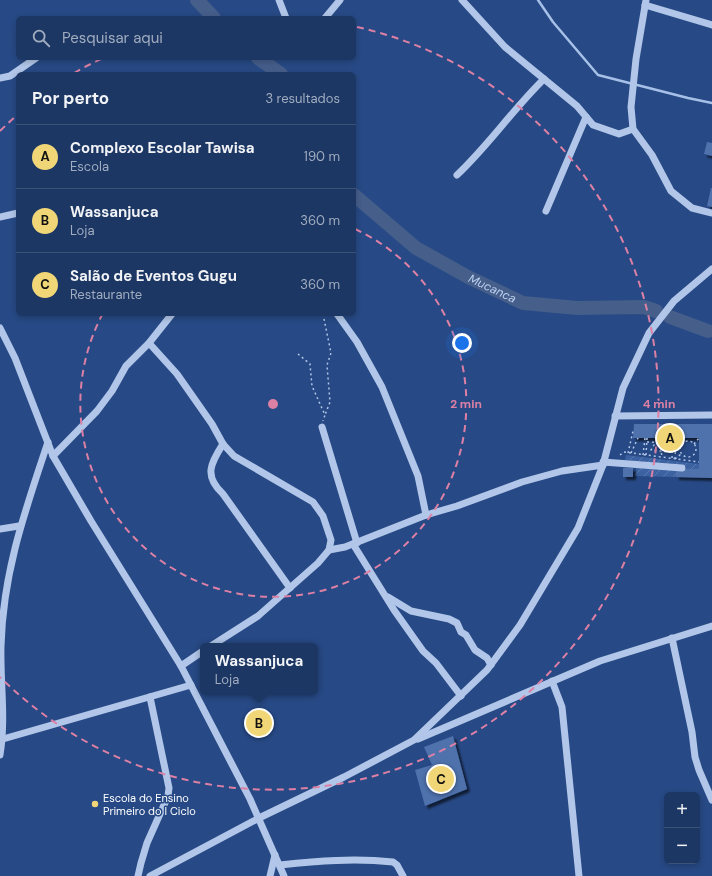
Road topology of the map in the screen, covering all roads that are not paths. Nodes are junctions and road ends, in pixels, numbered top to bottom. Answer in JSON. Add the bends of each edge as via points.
{"nodes":[{"id":1,"x":279,"y":0,"type":"edge"},
{"id":2,"x":340,"y":0,"type":"edge"},
{"id":3,"x":462,"y":0,"type":"edge"},
{"id":4,"x":646,"y":3,"type":"edge"},
{"id":5,"x":285,"y":16,"type":"edge"},
{"id":6,"x":327,"y":16,"type":"edge"},
{"id":7,"x":712,"y":25,"type":"edge"},
{"id":8,"x":33,"y":60,"type":"edge"},
{"id":9,"x":0,"y":78,"type":"edge"},
{"id":10,"x":544,"y":79,"type":"junction"},
{"id":11,"x":586,"y":117,"type":"junction"},
{"id":12,"x":633,"y":129,"type":"junction"},
{"id":13,"x":457,"y":175,"type":"dead end"},
{"id":14,"x":546,"y":211,"type":"dead end"},
{"id":15,"x":712,"y":213,"type":"edge"},
{"id":16,"x":16,"y":214,"type":"edge"},
{"id":17,"x":0,"y":217,"type":"edge"},
{"id":18,"x":712,"y":269,"type":"edge"},
{"id":19,"x":170,"y":316,"type":"edge"},
{"id":20,"x":338,"y":316,"type":"edge"},
{"id":21,"x":0,"y":328,"type":"edge"},
{"id":22,"x":149,"y":343,"type":"junction"},
{"id":23,"x":712,"y":415,"type":"edge"},
{"id":24,"x":615,"y":416,"type":"junction"},
{"id":25,"x":322,"y":427,"type":"road end"},
{"id":26,"x":48,"y":442,"type":"junction"},
{"id":27,"x":223,"y":444,"type":"junction"},
{"id":28,"x":53,"y":456,"type":"junction"},
{"id":29,"x":603,"y":463,"type":"junction"},
{"id":30,"x":682,"y":468,"type":"dead end"},
{"id":31,"x":426,"y":515,"type":"junction"},
{"id":32,"x":19,"y":526,"type":"junction"},
{"id":33,"x":0,"y":529,"type":"edge"},
{"id":34,"x":355,"y":543,"type":"junction"},
{"id":35,"x":329,"y":550,"type":"junction"},
{"id":36,"x":290,"y":588,"type":"junction"},
{"id":37,"x":386,"y":596,"type":"junction"},
{"id":38,"x":712,"y":626,"type":"edge"},
{"id":39,"x":672,"y":638,"type":"junction"},
{"id":40,"x":216,"y":643,"type":"edge"},
{"id":41,"x":0,"y":646,"type":"edge"},
{"id":42,"x":200,"y":653,"type":"edge"},
{"id":43,"x":491,"y":665,"type":"junction"},
{"id":44,"x":181,"y":666,"type":"junction"},
{"id":45,"x":552,"y":681,"type":"junction"},
{"id":46,"x":191,"y":685,"type":"junction"},
{"id":47,"x":461,"y":696,"type":"junction"},
{"id":48,"x":150,"y":697,"type":"junction"},
{"id":49,"x":3,"y":739,"type":"junction"},
{"id":50,"x":414,"y":740,"type":"junction"},
{"id":51,"x":1,"y":747,"type":"edge"},
{"id":52,"x":0,"y":755,"type":"edge"},
{"id":53,"x":712,"y":800,"type":"edge"},
{"id":54,"x":259,"y":818,"type":"junction"},
{"id":55,"x":275,"y":855,"type":"junction"},
{"id":56,"x":280,"y":865,"type":"junction"},
{"id":57,"x":138,"y":876,"type":"edge"},
{"id":58,"x":150,"y":876,"type":"edge"},
{"id":59,"x":270,"y":876,"type":"edge"},
{"id":60,"x":284,"y":876,"type":"edge"},
{"id":61,"x":403,"y":876,"type":"edge"},
{"id":62,"x":579,"y":876,"type":"edge"}],
"edges":[{"from":1,"to":5,"type":"street"},
{"from":2,"to":6,"type":"street"},
{"from":3,"to":10,"type":"street","via":[[505,46]]},
{"from":4,"to":7,"type":"street"},
{"from":4,"to":12,"type":"street","via":[[631,107]]},
{"from":8,"to":9,"type":"street","via":[[10,76]]},
{"from":10,"to":11,"type":"street","via":[[577,106]]},
{"from":10,"to":13,"type":"street","via":[[523,99],[476,157]]},
{"from":11,"to":12,"type":"street","via":[[593,125],[620,134]]},
{"from":11,"to":14,"type":"street"},
{"from":12,"to":15,"type":"street","via":[[652,155],[671,191],[692,208]]},
{"from":16,"to":17,"type":"street"},
{"from":18,"to":24,"type":"street","via":[[674,300],[649,333],[623,388]]},
{"from":19,"to":22,"type":"street"},
{"from":20,"to":31,"type":"street","via":[[357,342],[382,387],[418,476]]},
{"from":21,"to":26,"type":"street","via":[[15,358]]},
{"from":22,"to":27,"type":"street","via":[[177,374]]},
{"from":22,"to":28,"type":"street","via":[[126,366],[97,412]]},
{"from":23,"to":24,"type":"street"},
{"from":24,"to":29,"type":"street"},
{"from":25,"to":34,"type":"street"},
{"from":26,"to":28,"type":"street"},
{"from":26,"to":32,"type":"street"},
{"from":27,"to":35,"type":"street","via":[[234,456],[314,502],[323,516],[331,540]]},
{"from":27,"to":36,"type":"street","via":[[215,456],[210,472],[213,485]]},
{"from":28,"to":44,"type":"street"},
{"from":29,"to":30,"type":"street"},
{"from":29,"to":31,"type":"street","via":[[562,470]]},
{"from":29,"to":43,"type":"street","via":[[578,528],[520,625]]},
{"from":31,"to":34,"type":"street"},
{"from":32,"to":33,"type":"street"},
{"from":32,"to":41,"type":"street","via":[[11,561]]},
{"from":34,"to":35,"type":"street"},
{"from":34,"to":37,"type":"street"},
{"from":35,"to":36,"type":"street"},
{"from":36,"to":40,"type":"street","via":[[258,616]]},
{"from":37,"to":43,"type":"street","via":[[411,611],[457,623],[475,650],[487,658]]},
{"from":37,"to":47,"type":"street","via":[[423,651],[436,663]]},
{"from":38,"to":39,"type":"street"},
{"from":39,"to":45,"type":"street","via":[[600,661]]},
{"from":39,"to":53,"type":"street","via":[[698,770]]},
{"from":41,"to":49,"type":"street"},
{"from":42,"to":44,"type":"street"},
{"from":43,"to":47,"type":"street"},
{"from":44,"to":46,"type":"street"},
{"from":45,"to":50,"type":"street"},
{"from":45,"to":62,"type":"street","via":[[562,707]]},
{"from":46,"to":48,"type":"street"},
{"from":46,"to":54,"type":"street"},
{"from":47,"to":50,"type":"street"},
{"from":48,"to":49,"type":"street"},
{"from":48,"to":57,"type":"street","via":[[169,788],[140,862]]},
{"from":49,"to":51,"type":"street"},
{"from":50,"to":54,"type":"street","via":[[344,778]]},
{"from":51,"to":52,"type":"street"},
{"from":54,"to":55,"type":"street"},
{"from":54,"to":58,"type":"street"},
{"from":55,"to":56,"type":"street"},
{"from":55,"to":59,"type":"street"},
{"from":56,"to":60,"type":"street"},
{"from":56,"to":61,"type":"street","via":[[360,859],[393,862]]}]}
